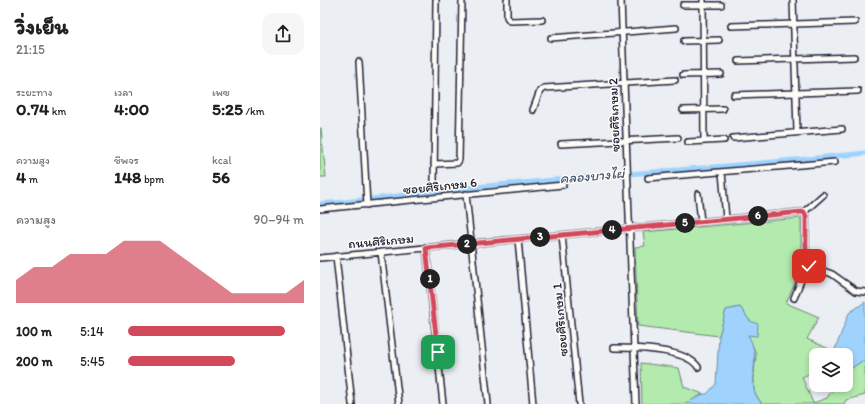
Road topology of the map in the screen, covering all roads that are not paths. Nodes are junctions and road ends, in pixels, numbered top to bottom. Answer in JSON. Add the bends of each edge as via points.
{"nodes":[{"id":1,"x":436,"y":0,"type":"edge"},
{"id":2,"x":462,"y":0,"type":"edge"},
{"id":3,"x":507,"y":0,"type":"edge"},
{"id":4,"x":621,"y":0,"type":"edge"},
{"id":5,"x":793,"y":0,"type":"edge"},
{"id":6,"x":703,"y":2,"type":"edge"},
{"id":7,"x":683,"y":5,"type":"dead end"},
{"id":8,"x":721,"y":5,"type":"dead end"},
{"id":9,"x":542,"y":20,"type":"dead end"},
{"id":10,"x":855,"y":22,"type":"dead end"},
{"id":11,"x":794,"y":24,"type":"junction"},
{"id":12,"x":731,"y":26,"type":"dead end"},
{"id":13,"x":676,"y":28,"type":"dead end"},
{"id":14,"x":622,"y":32,"type":"junction"},
{"id":15,"x":551,"y":38,"type":"dead end"},
{"id":16,"x":704,"y":40,"type":"junction"},
{"id":17,"x":719,"y":40,"type":"dead end"},
{"id":18,"x":684,"y":41,"type":"dead end"},
{"id":19,"x":854,"y":57,"type":"dead end"},
{"id":20,"x":795,"y":59,"type":"junction"},
{"id":21,"x":738,"y":61,"type":"dead end"},
{"id":22,"x":359,"y":62,"type":"dead end"},
{"id":23,"x":703,"y":74,"type":"junction"},
{"id":24,"x":721,"y":74,"type":"dead end"},
{"id":25,"x":683,"y":75,"type":"dead end"},
{"id":26,"x":675,"y":80,"type":"dead end"},
{"id":27,"x":624,"y":83,"type":"junction"},
{"id":28,"x":858,"y":91,"type":"dead end"},
{"id":29,"x":796,"y":92,"type":"junction"},
{"id":30,"x":734,"y":95,"type":"dead end"},
{"id":31,"x":722,"y":109,"type":"dead end"},
{"id":32,"x":533,"y":110,"type":"dead end"},
{"id":33,"x":683,"y":110,"type":"dead end"},
{"id":34,"x":704,"y":110,"type":"junction"},
{"id":35,"x":842,"y":129,"type":"dead end"},
{"id":36,"x":797,"y":132,"type":"junction"},
{"id":37,"x":678,"y":138,"type":"dead end"},
{"id":38,"x":733,"y":138,"type":"dead end"},
{"id":39,"x":724,"y":140,"type":"dead end"},
{"id":40,"x":626,"y":142,"type":"junction"},
{"id":41,"x":688,"y":142,"type":"dead end"},
{"id":42,"x":704,"y":142,"type":"junction"},
{"id":43,"x":561,"y":144,"type":"dead end"},
{"id":44,"x":835,"y":162,"type":"dead end"},
{"id":45,"x":434,"y":164,"type":"junction"},
{"id":46,"x":722,"y":172,"type":"junction"},
{"id":47,"x":648,"y":178,"type":"dead end"},
{"id":48,"x":434,"y":184,"type":"dead end"},
{"id":49,"x":563,"y":185,"type":"dead end"},
{"id":50,"x":466,"y":194,"type":"junction"},
{"id":51,"x":698,"y":194,"type":"dead end"},
{"id":52,"x":823,"y":195,"type":"dead end"},
{"id":53,"x":367,"y":203,"type":"junction"},
{"id":54,"x":320,"y":209,"type":"edge"},
{"id":55,"x":804,"y":212,"type":"junction"},
{"id":56,"x":726,"y":219,"type":"junction"},
{"id":57,"x":700,"y":222,"type":"junction"},
{"id":58,"x":629,"y":229,"type":"junction"},
{"id":59,"x":562,"y":235,"type":"junction"},
{"id":60,"x":518,"y":239,"type":"junction"},
{"id":61,"x":471,"y":243,"type":"junction"},
{"id":62,"x":426,"y":248,"type":"junction"},
{"id":63,"x":381,"y":252,"type":"junction"},
{"id":64,"x":336,"y":256,"type":"junction"},
{"id":65,"x":320,"y":258,"type":"edge"},
{"id":66,"x":807,"y":265,"type":"junction"},
{"id":67,"x":865,"y":292,"type":"edge"},
{"id":68,"x":794,"y":298,"type":"dead end"},
{"id":69,"x":614,"y":348,"type":"dead end"},
{"id":70,"x":634,"y":348,"type":"junction"},
{"id":71,"x":698,"y":367,"type":"dead end"},
{"id":72,"x":352,"y":404,"type":"edge"},
{"id":73,"x":398,"y":404,"type":"edge"},
{"id":74,"x":443,"y":404,"type":"edge"},
{"id":75,"x":488,"y":404,"type":"edge"},
{"id":76,"x":533,"y":404,"type":"edge"},
{"id":77,"x":578,"y":404,"type":"edge"},
{"id":78,"x":636,"y":404,"type":"edge"}],
"edges":[{"from":1,"to":45,"type":"street"},
{"from":2,"to":45,"type":"street","via":[[459,160],[457,163]]},
{"from":3,"to":9,"type":"street","via":[[507,17],[510,21]]},
{"from":4,"to":14,"type":"street","name":"ซอยศิริเกษม 2"},
{"from":5,"to":11,"type":"street"},
{"from":6,"to":7,"type":"street"},
{"from":6,"to":8,"type":"street"},
{"from":6,"to":16,"type":"street"},
{"from":10,"to":11,"type":"street"},
{"from":11,"to":12,"type":"street"},
{"from":11,"to":20,"type":"street"},
{"from":13,"to":14,"type":"street"},
{"from":14,"to":15,"type":"street"},
{"from":14,"to":27,"type":"street","name":"ซอยศิริเกษม 2"},
{"from":16,"to":17,"type":"street"},
{"from":16,"to":18,"type":"street"},
{"from":16,"to":23,"type":"street"},
{"from":19,"to":20,"type":"street"},
{"from":20,"to":21,"type":"street"},
{"from":20,"to":29,"type":"street"},
{"from":22,"to":53,"type":"street"},
{"from":23,"to":24,"type":"street"},
{"from":23,"to":25,"type":"street"},
{"from":23,"to":34,"type":"street"},
{"from":26,"to":27,"type":"street"},
{"from":27,"to":32,"type":"street","via":[[544,88],[540,91]]},
{"from":27,"to":40,"type":"street","name":"ซอยศิริเกษม 2"},
{"from":28,"to":29,"type":"street"},
{"from":29,"to":30,"type":"street"},
{"from":29,"to":36,"type":"street"},
{"from":31,"to":34,"type":"street"},
{"from":33,"to":34,"type":"street"},
{"from":34,"to":42,"type":"street"},
{"from":35,"to":36,"type":"street"},
{"from":36,"to":38,"type":"street"},
{"from":37,"to":40,"type":"street"},
{"from":39,"to":42,"type":"street"},
{"from":40,"to":43,"type":"street"},
{"from":40,"to":58,"type":"street","name":"ซอยศิริเกษม 2"},
{"from":41,"to":42,"type":"street"},
{"from":44,"to":46,"type":"street"},
{"from":45,"to":48,"type":"street"},
{"from":46,"to":47,"type":"street"},
{"from":46,"to":56,"type":"street"},
{"from":49,"to":50,"type":"street","name":"ซอยศิริเกษม 6"},
{"from":50,"to":53,"type":"street","name":"ซอยศิริเกษม 6"},
{"from":50,"to":61,"type":"street"},
{"from":51,"to":57,"type":"street"},
{"from":52,"to":55,"type":"street"},
{"from":53,"to":54,"type":"street","name":"ซอยศิริเกษม 6"},
{"from":55,"to":56,"type":"street","name":"ถนนศิริเกษม"},
{"from":55,"to":66,"type":"street"},
{"from":56,"to":57,"type":"street","name":"ถนนศิริเกษม"},
{"from":57,"to":58,"type":"street","name":"ถนนศิริเกษม"},
{"from":58,"to":59,"type":"street","name":"ถนนศิริเกษม"},
{"from":58,"to":70,"type":"street","name":"ซอยศิริเกษม 2"},
{"from":59,"to":60,"type":"street","name":"ถนนศิริเกษม"},
{"from":59,"to":77,"type":"street","name":"ซอยศิริเกษม 1"},
{"from":60,"to":61,"type":"street","name":"ถนนศิริเกษม"},
{"from":60,"to":76,"type":"street"},
{"from":61,"to":62,"type":"street","name":"ถนนศิริเกษม"},
{"from":61,"to":75,"type":"street"},
{"from":62,"to":63,"type":"street","name":"ถนนศิริเกษม"},
{"from":62,"to":74,"type":"street"},
{"from":63,"to":64,"type":"street","name":"ถนนศิริเกษม"},
{"from":63,"to":73,"type":"street"},
{"from":64,"to":65,"type":"street","name":"ถนนศิริเกษม"},
{"from":64,"to":72,"type":"street"},
{"from":66,"to":67,"type":"street","via":[[832,274],[856,291]]},
{"from":66,"to":68,"type":"street"},
{"from":69,"to":70,"type":"street"},
{"from":70,"to":71,"type":"street","via":[[662,351],[684,357],[696,363]]},
{"from":70,"to":78,"type":"street","name":"ซอยศิริเกษม 2"}]}
